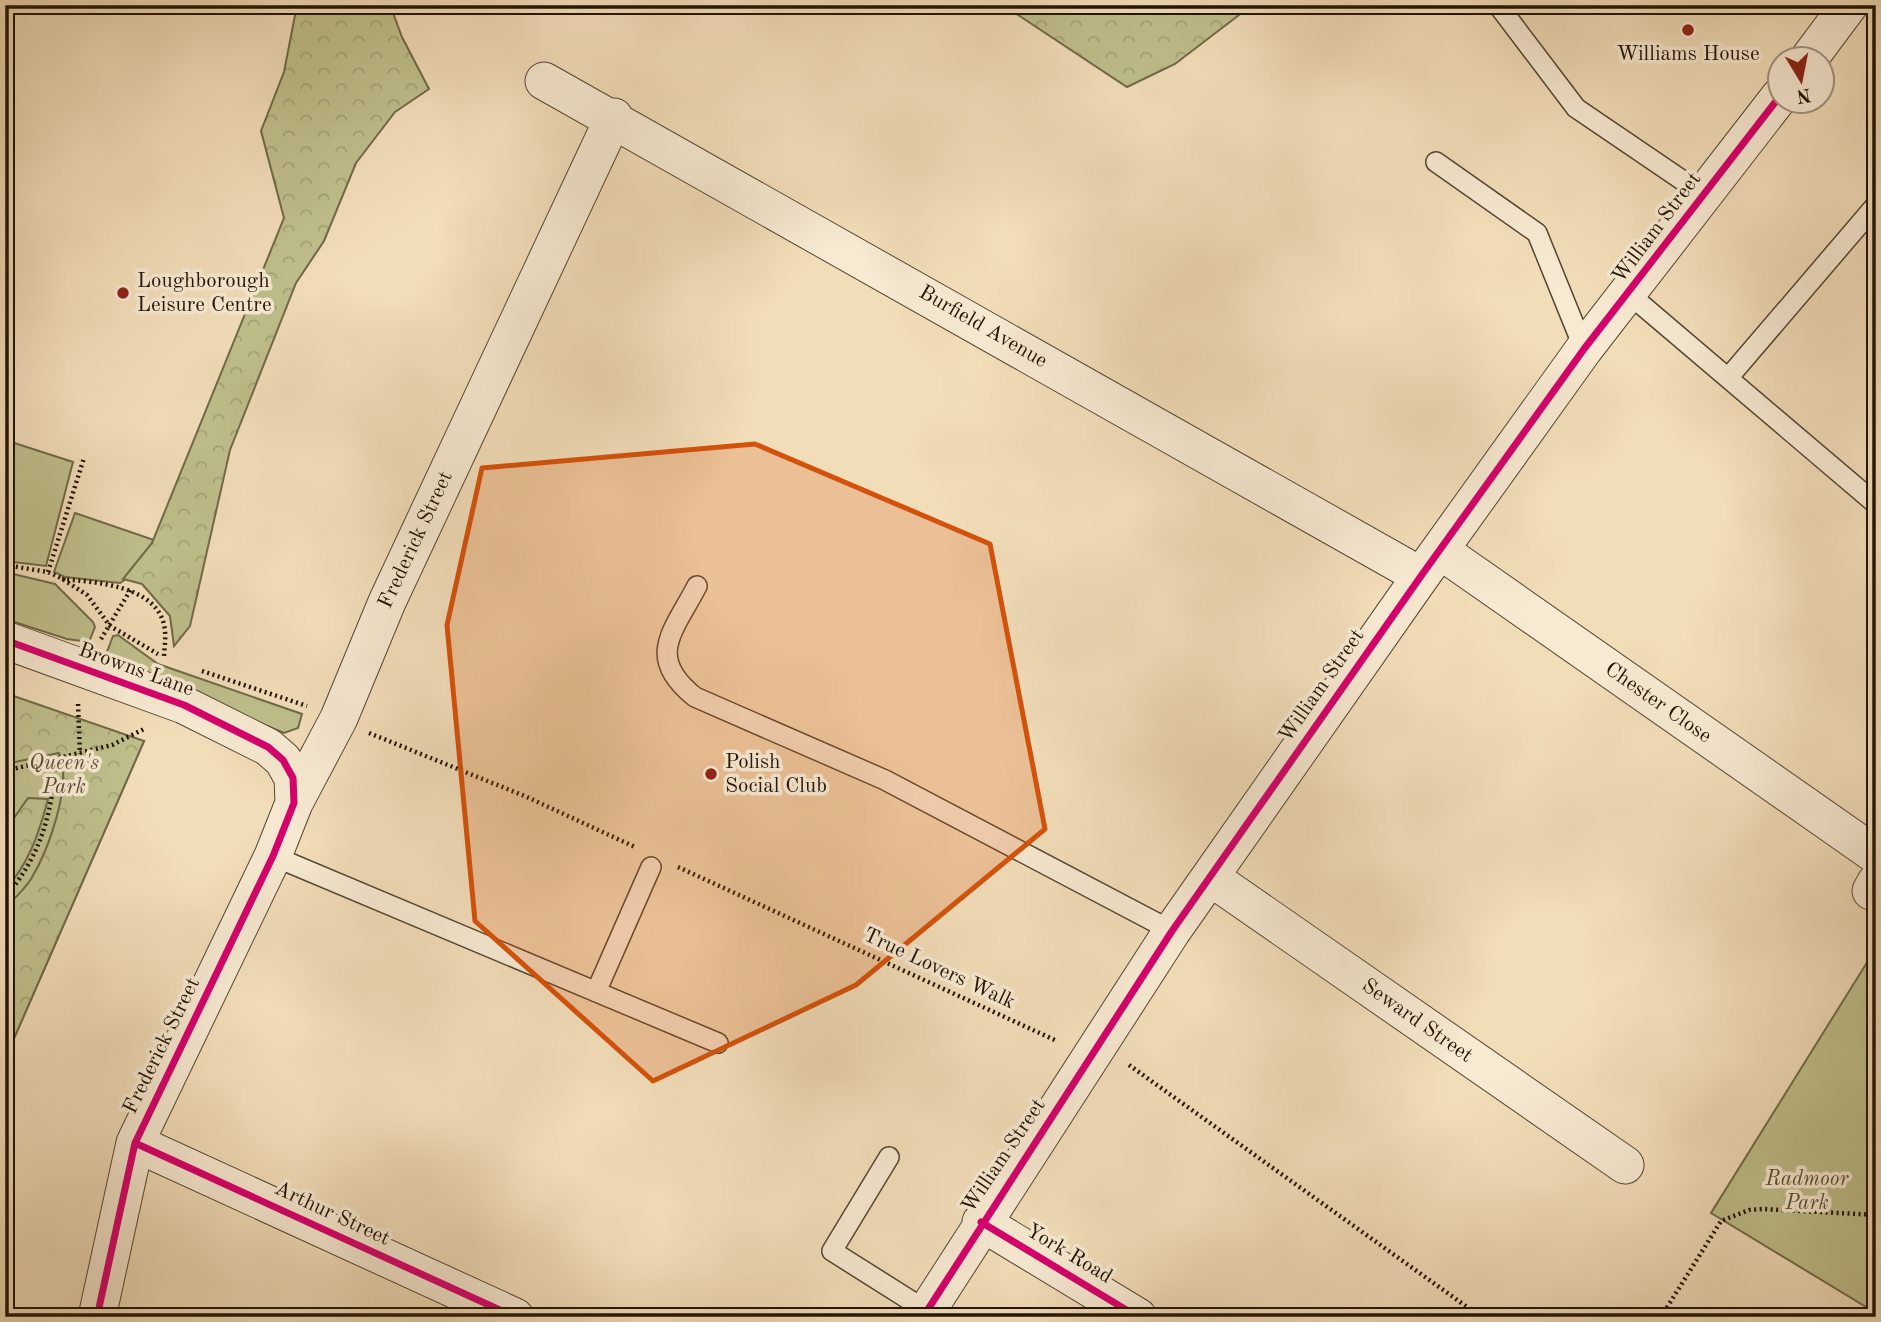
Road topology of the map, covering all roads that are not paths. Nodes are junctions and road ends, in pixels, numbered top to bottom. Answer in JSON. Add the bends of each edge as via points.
{"nodes":[{"id":1,"x":1849,"y":5,"type":"edge"},
{"id":2,"x":1502,"y":9,"type":"dead end"},
{"id":3,"x":1818,"y":46,"type":"edge"},
{"id":4,"x":544,"y":81,"type":"dead end"},
{"id":5,"x":1766,"y":114,"type":"edge"},
{"id":6,"x":614,"y":117,"type":"junction"},
{"id":7,"x":1437,"y":162,"type":"dead end"},
{"id":8,"x":1704,"y":195,"type":"junction"},
{"id":9,"x":1876,"y":205,"type":"edge"},
{"id":10,"x":1629,"y":294,"type":"junction"},
{"id":11,"x":1584,"y":349,"type":"junction"},
{"id":12,"x":1728,"y":378,"type":"junction"},
{"id":13,"x":1876,"y":505,"type":"edge"},
{"id":14,"x":1431,"y":563,"type":"junction"},
{"id":15,"x":697,"y":586,"type":"dead end"},
{"id":16,"x":5,"y":640,"type":"edge"},
{"id":17,"x":294,"y":803,"type":"junction"},
{"id":18,"x":1876,"y":855,"type":"edge"},
{"id":19,"x":273,"y":856,"type":"junction"},
{"id":20,"x":658,"y":864,"type":"road end"},
{"id":21,"x":1210,"y":877,"type":"junction"},
{"id":22,"x":1172,"y":931,"type":"junction"},
{"id":23,"x":596,"y":992,"type":"junction"},
{"id":24,"x":718,"y":1043,"type":"dead end"},
{"id":25,"x":135,"y":1143,"type":"junction"},
{"id":26,"x":889,"y":1157,"type":"dead end"},
{"id":27,"x":1625,"y":1166,"type":"dead end"},
{"id":28,"x":981,"y":1222,"type":"junction"},
{"id":29,"x":925,"y":1314,"type":"edge"},
{"id":30,"x":97,"y":1317,"type":"edge"},
{"id":31,"x":515,"y":1317,"type":"edge"},
{"id":32,"x":1138,"y":1317,"type":"edge"}],
"edges":[{"from":1,"to":3,"type":"street"},
{"from":2,"to":8,"type":"lane","via":[[1576,108]]},
{"from":4,"to":6,"type":"street","name":"Burfield Avenue"},
{"from":5,"to":8,"type":"street","name":"William Street"},
{"from":6,"to":14,"type":"street","name":"Burfield Avenue"},
{"from":6,"to":17,"type":"street","name":"Frederick Street","via":[[387,602],[339,718]]},
{"from":7,"to":11,"type":"lane","via":[[1537,233]]},
{"from":8,"to":10,"type":"street","name":"William Street"},
{"from":9,"to":12,"type":"lane"},
{"from":10,"to":11,"type":"street","name":"William Street"},
{"from":10,"to":12,"type":"lane"},
{"from":11,"to":14,"type":"street","name":"William Street"},
{"from":12,"to":13,"type":"lane"},
{"from":14,"to":18,"type":"street","name":"Chester Close"},
{"from":14,"to":21,"type":"street","name":"William Street"},
{"from":15,"to":22,"type":"lane","via":[[669,638],[666,659],[676,682],[695,697],[885,780]]},
{"from":16,"to":17,"type":"street","name":"Browns Lane","via":[[184,705],[268,747],[283,760],[293,778]]},
{"from":17,"to":19,"type":"street","name":"Frederick Street"},
{"from":19,"to":23,"type":"lane"},
{"from":19,"to":25,"type":"street","name":"Frederick Street"},
{"from":20,"to":23,"type":"lane"},
{"from":21,"to":22,"type":"street","name":"William Street"},
{"from":21,"to":27,"type":"street","name":"Seward Street"},
{"from":22,"to":28,"type":"street","name":"William Street"},
{"from":23,"to":24,"type":"lane"},
{"from":25,"to":30,"type":"street","name":"Frederick Street"},
{"from":25,"to":31,"type":"street","name":"Arthur Street"},
{"from":26,"to":29,"type":"lane","via":[[832,1251]]},
{"from":28,"to":29,"type":"street","name":"William Street"},
{"from":28,"to":32,"type":"street","name":"York Road"}]}
